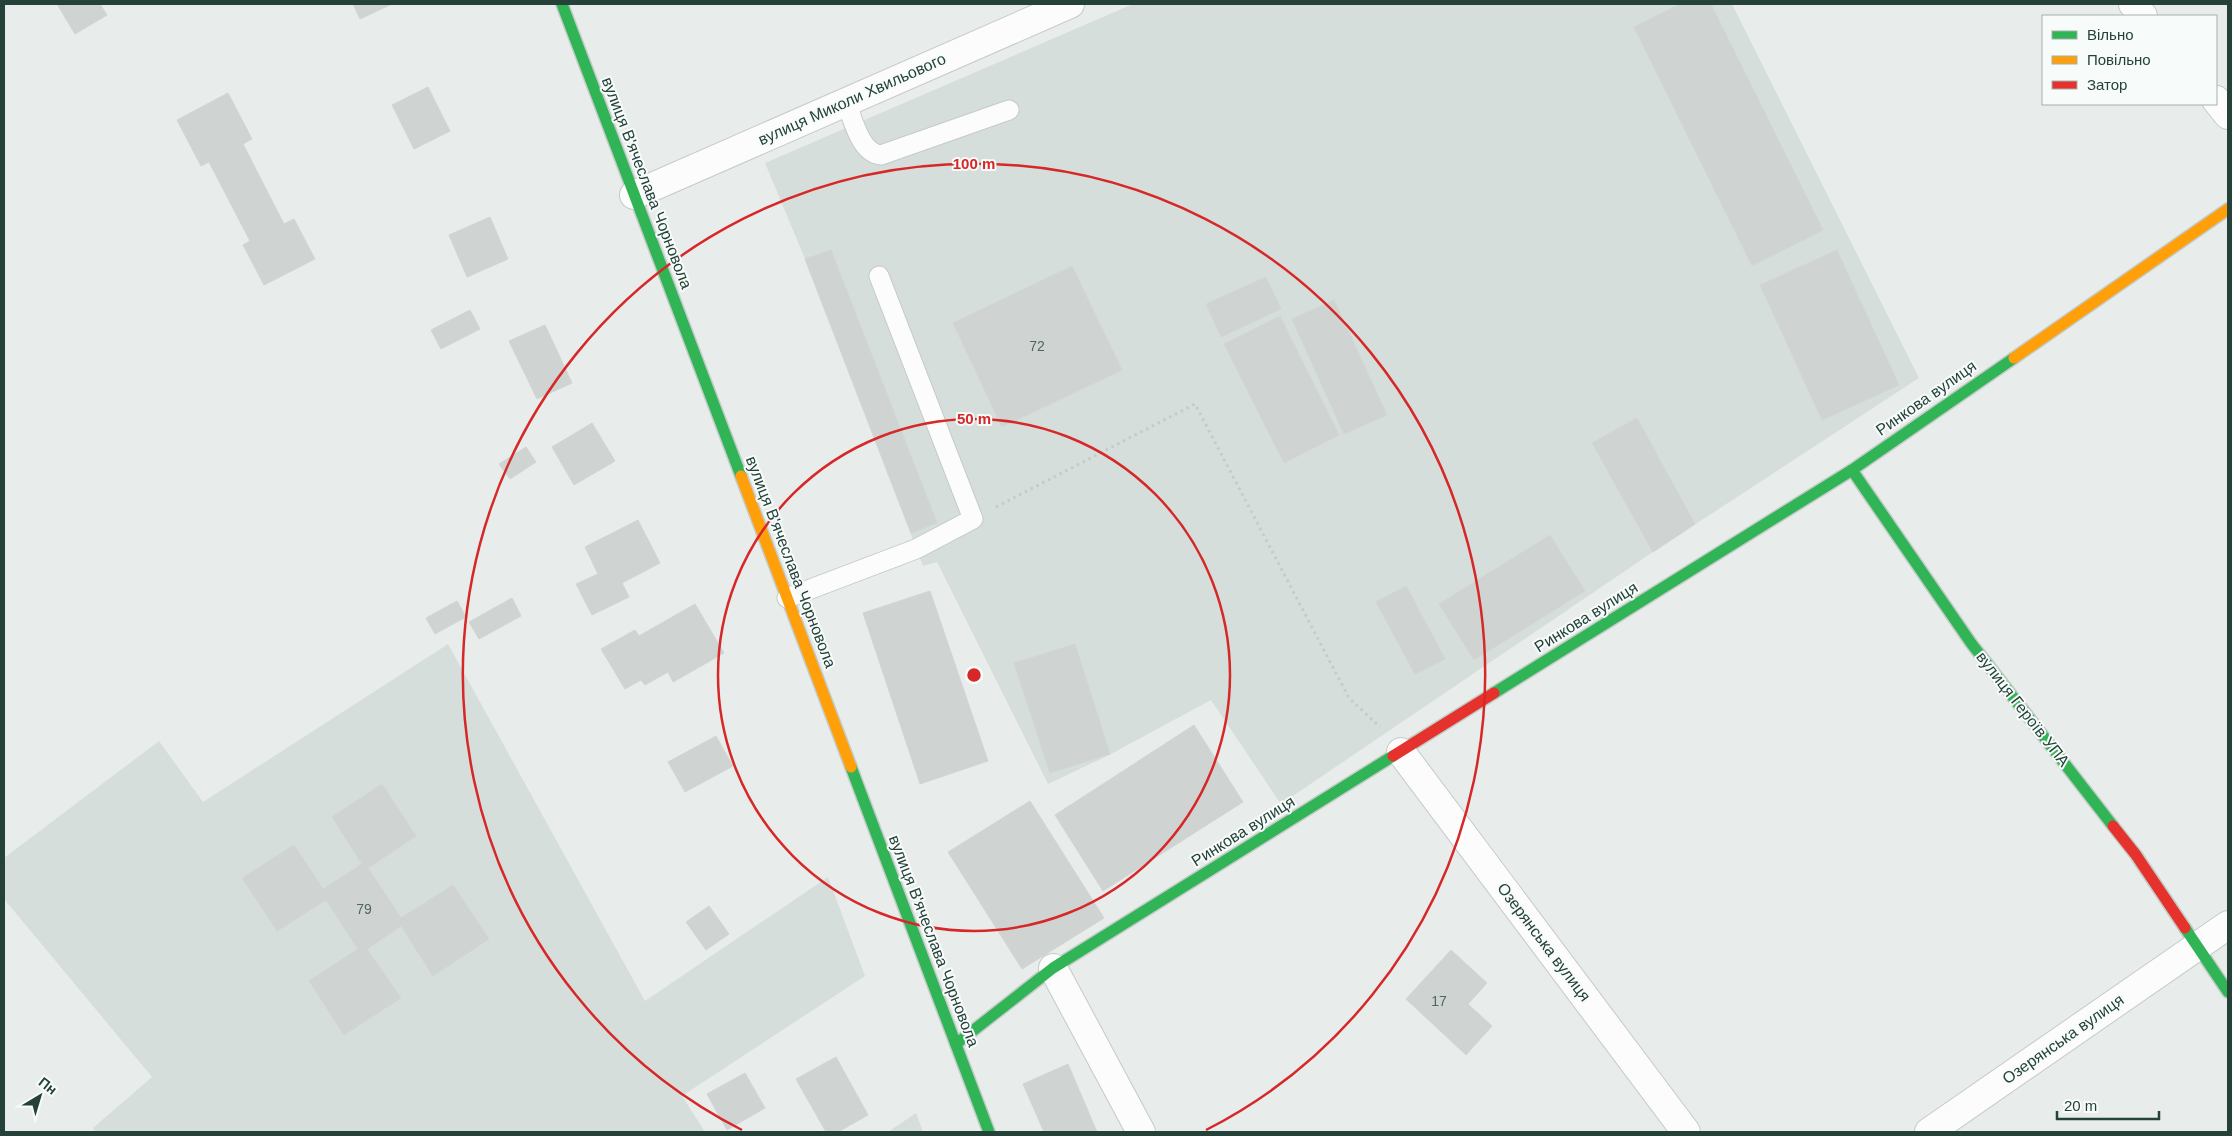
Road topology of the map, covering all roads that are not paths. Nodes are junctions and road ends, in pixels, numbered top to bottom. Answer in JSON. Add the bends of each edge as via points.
{"nodes":[{"id":1,"x":562,"y":4,"type":"edge"},
{"id":2,"x":1070,"y":4,"type":"edge"},
{"id":3,"x":2133,"y":4,"type":"edge"},
{"id":4,"x":2143,"y":15,"type":"edge"},
{"id":5,"x":2217,"y":101,"type":"edge"},
{"id":6,"x":846,"y":102,"type":"junction"},
{"id":7,"x":1010,"y":110,"type":"dead end"},
{"id":8,"x":2228,"y":115,"type":"edge"},
{"id":9,"x":634,"y":195,"type":"junction"},
{"id":10,"x":2228,"y":209,"type":"edge"},
{"id":11,"x":879,"y":276,"type":"dead end"},
{"id":12,"x":1852,"y":470,"type":"junction"},
{"id":13,"x":787,"y":598,"type":"junction"},
{"id":14,"x":1402,"y":752,"type":"junction"},
{"id":15,"x":2228,"y":924,"type":"edge"},
{"id":16,"x":2197,"y":946,"type":"junction"},
{"id":17,"x":1053,"y":968,"type":"junction"},
{"id":18,"x":2228,"y":992,"type":"edge"},
{"id":19,"x":956,"y":1044,"type":"junction"},
{"id":20,"x":989,"y":1132,"type":"edge"},
{"id":21,"x":1141,"y":1132,"type":"edge"},
{"id":22,"x":1686,"y":1132,"type":"edge"},
{"id":23,"x":1929,"y":1132,"type":"edge"}],
"edges":[{"from":1,"to":9,"type":"street","name":"вулиця В'ячеслава Чорновола"},
{"from":2,"to":6,"type":"street","name":"вулиця Миколи Хвильового"},
{"from":3,"to":4,"type":"street"},
{"from":5,"to":8,"type":"street"},
{"from":6,"to":7,"type":"lane","via":[[865,146],[881,156]]},
{"from":6,"to":9,"type":"street","name":"вулиця Миколи Хвильового"},
{"from":9,"to":13,"type":"street","name":"вулиця В'ячеслава Чорновола"},
{"from":10,"to":12,"type":"street","name":"Ринкова вулиця"},
{"from":11,"to":13,"type":"lane","via":[[973,519],[916,549]]},
{"from":12,"to":14,"type":"street","name":"Ринкова вулиця"},
{"from":12,"to":16,"type":"street","name":"вулиця Героїв УПА","via":[[1971,642],[2136,855]]},
{"from":13,"to":19,"type":"street","name":"вулиця В'ячеслава Чорновола"},
{"from":14,"to":17,"type":"street","name":"Ринкова вулиця"},
{"from":14,"to":22,"type":"street","name":"Озерянська вулиця"},
{"from":15,"to":16,"type":"street"},
{"from":16,"to":18,"type":"street","name":"вулиця Героїв УПА"},
{"from":16,"to":23,"type":"street","name":"Озерянська вулиця"},
{"from":17,"to":19,"type":"street","name":"Ринкова вулиця"},
{"from":17,"to":21,"type":"street"},
{"from":19,"to":20,"type":"street","name":"вулиця В'ячеслава Чорновола"}]}
